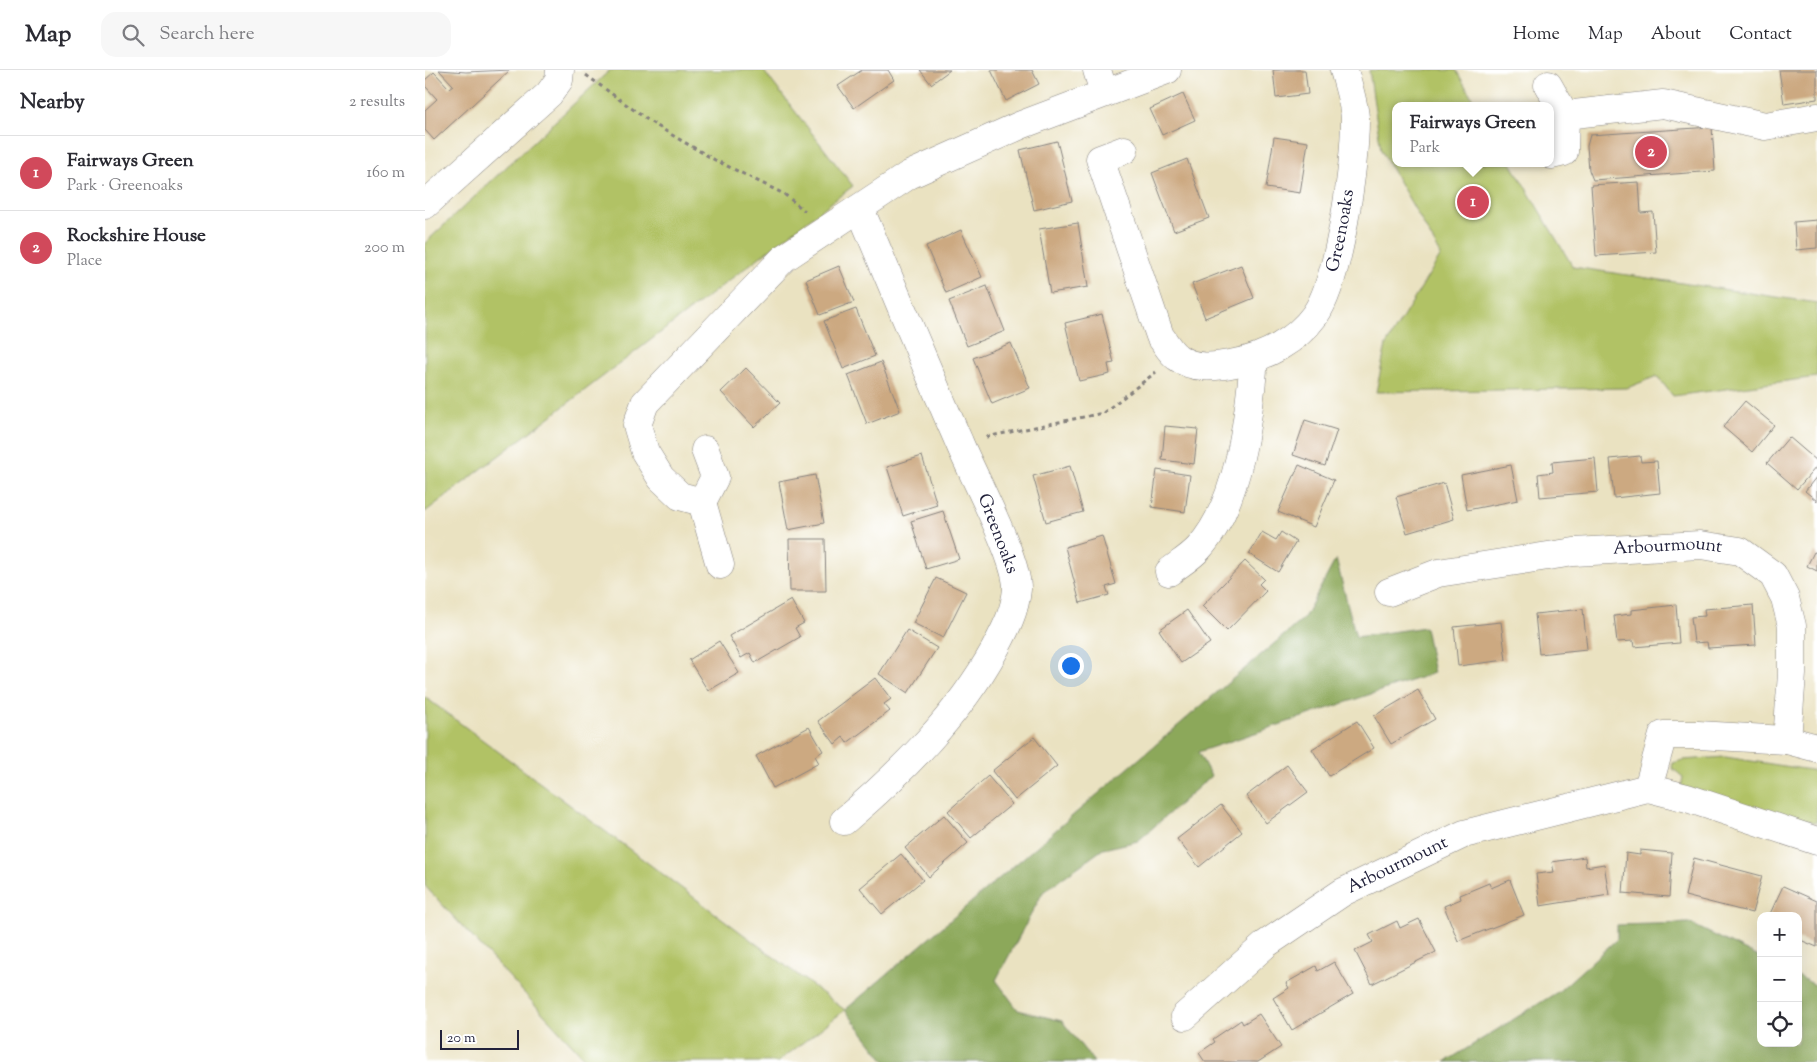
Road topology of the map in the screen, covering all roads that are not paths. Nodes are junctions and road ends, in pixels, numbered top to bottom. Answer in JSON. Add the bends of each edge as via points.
{"nodes":[{"id":1,"x":1167,"y":70,"type":"edge"},
{"id":2,"x":1344,"y":70,"type":"edge"},
{"id":3,"x":561,"y":71,"type":"edge"},
{"id":4,"x":1101,"y":81,"type":"edge"},
{"id":5,"x":1547,"y":85,"type":"dead end"},
{"id":6,"x":1565,"y":115,"type":"junction"},
{"id":7,"x":1817,"y":117,"type":"edge"},
{"id":8,"x":1124,"y":150,"type":"dead end"},
{"id":9,"x":1554,"y":154,"type":"edge"},
{"id":10,"x":425,"y":205,"type":"edge"},
{"id":11,"x":860,"y":209,"type":"junction"},
{"id":12,"x":1254,"y":360,"type":"junction"},
{"id":13,"x":705,"y":450,"type":"dead end"},
{"id":14,"x":702,"y":502,"type":"junction"},
{"id":15,"x":720,"y":565,"type":"dead end"},
{"id":16,"x":1169,"y":572,"type":"dead end"},
{"id":17,"x":1389,"y":592,"type":"dead end"},
{"id":18,"x":1787,"y":740,"type":"junction"},
{"id":19,"x":1817,"y":748,"type":"edge"},
{"id":20,"x":1648,"y":788,"type":"junction"},
{"id":21,"x":844,"y":821,"type":"dead end"},
{"id":22,"x":1817,"y":841,"type":"edge"},
{"id":23,"x":1185,"y":1016,"type":"dead end"}],
"edges":[{"from":1,"to":4,"type":"street"},
{"from":2,"to":12,"type":"street","name":"Greenoaks","via":[[1355,116],[1353,160],[1336,258],[1315,314],[1293,339]]},
{"from":3,"to":10,"type":"street","via":[[549,94]]},
{"from":4,"to":11,"type":"street","via":[[1021,125],[909,175]]},
{"from":5,"to":6,"type":"street"},
{"from":6,"to":7,"type":"street","via":[[1663,104],[1765,126]]},
{"from":6,"to":9,"type":"street","via":[[1564,152]]},
{"from":8,"to":12,"type":"street","name":"Greenoaks","via":[[1100,160],[1160,336],[1177,357],[1196,366]]},
{"from":11,"to":14,"type":"street","via":[[784,258],[645,403],[637,425],[645,452],[661,478],[680,496]]},
{"from":11,"to":21,"type":"street","name":"Greenoaks","via":[[1008,552],[1017,588],[1011,618],[978,678],[941,727],[879,791]]},
{"from":12,"to":16,"type":"street","via":[[1249,414],[1237,466],[1220,517],[1199,549]]},
{"from":13,"to":14,"type":"street","via":[[715,477]]},
{"from":14,"to":15,"type":"street"},
{"from":17,"to":18,"type":"street","name":"Arbourmount","via":[[1437,573],[1574,552],[1700,545],[1740,551],[1773,575],[1785,598],[1792,626]]},
{"from":18,"to":19,"type":"street"},
{"from":18,"to":20,"type":"street","via":[[1663,735]]},
{"from":20,"to":22,"type":"street","name":"Arbourmount"},
{"from":20,"to":23,"type":"street","name":"Arbourmount","via":[[1464,834],[1343,892],[1266,944]]}]}
